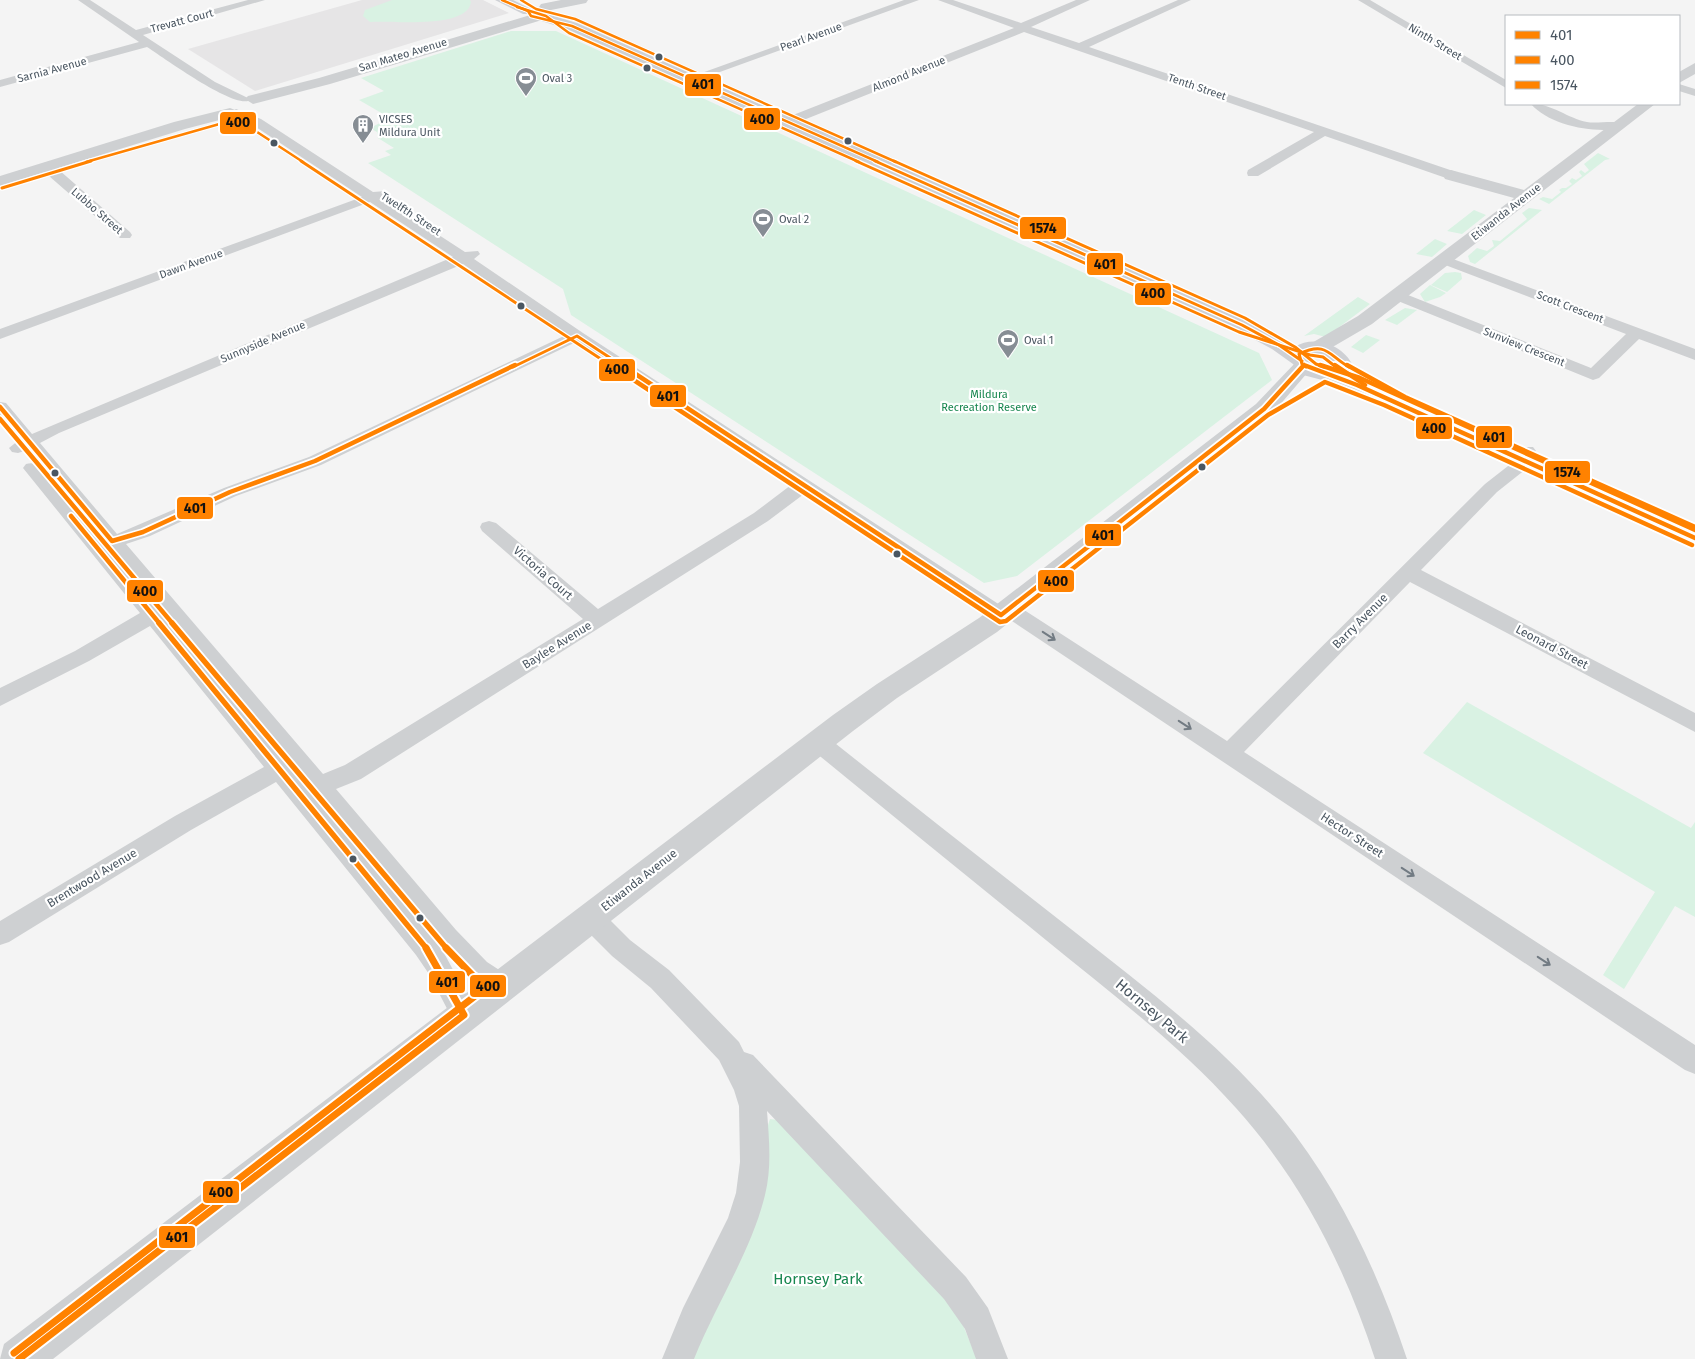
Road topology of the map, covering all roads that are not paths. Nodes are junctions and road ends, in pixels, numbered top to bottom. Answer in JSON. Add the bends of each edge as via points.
{"nodes":[{"id":1,"x":83,"y":0,"type":"edge"},
{"id":2,"x":260,"y":0,"type":"edge"},
{"id":3,"x":502,"y":0,"type":"edge"},
{"id":4,"x":582,"y":0,"type":"edge"},
{"id":5,"x":907,"y":0,"type":"edge"},
{"id":6,"x":914,"y":0,"type":"edge"},
{"id":7,"x":943,"y":0,"type":"edge"},
{"id":8,"x":1085,"y":0,"type":"edge"},
{"id":9,"x":1186,"y":0,"type":"edge"},
{"id":10,"x":1363,"y":0,"type":"edge"},
{"id":11,"x":894,"y":6,"type":"junction"},
{"id":12,"x":538,"y":11,"type":"edge"},
{"id":13,"x":1021,"y":27,"type":"junction"},
{"id":14,"x":134,"y":34,"type":"junction"},
{"id":15,"x":149,"y":44,"type":"junction"},
{"id":16,"x":1080,"y":47,"type":"junction"},
{"id":17,"x":1695,"y":66,"type":"edge"},
{"id":18,"x":1680,"y":78,"type":"edge"},
{"id":19,"x":694,"y":80,"type":"junction"},
{"id":20,"x":0,"y":84,"type":"edge"},
{"id":21,"x":212,"y":84,"type":"junction"},
{"id":22,"x":1505,"y":84,"type":"edge"},
{"id":23,"x":1680,"y":87,"type":"edge"},
{"id":24,"x":1695,"y":93,"type":"edge"},
{"id":25,"x":253,"y":103,"type":"junction"},
{"id":26,"x":1539,"y":105,"type":"edge"},
{"id":27,"x":1646,"y":105,"type":"edge"},
{"id":28,"x":229,"y":109,"type":"junction"},
{"id":29,"x":1550,"y":112,"type":"junction"},
{"id":30,"x":790,"y":123,"type":"junction"},
{"id":31,"x":1619,"y":125,"type":"junction"},
{"id":32,"x":1324,"y":131,"type":"junction"},
{"id":33,"x":1596,"y":143,"type":"junction"},
{"id":34,"x":46,"y":166,"type":"junction"},
{"id":35,"x":1253,"y":173,"type":"dead end"},
{"id":36,"x":1451,"y":174,"type":"joint"},
{"id":37,"x":0,"y":181,"type":"edge"},
{"id":38,"x":376,"y":195,"type":"junction"},
{"id":39,"x":1524,"y":199,"type":"junction"},
{"id":40,"x":125,"y":236,"type":"dead end"},
{"id":41,"x":468,"y":256,"type":"junction"},
{"id":42,"x":1445,"y":260,"type":"junction"},
{"id":43,"x":1398,"y":296,"type":"junction"},
{"id":44,"x":1636,"y":332,"type":"junction"},
{"id":45,"x":0,"y":334,"type":"edge"},
{"id":46,"x":577,"y":336,"type":"junction"},
{"id":47,"x":1695,"y":355,"type":"edge"},
{"id":48,"x":1321,"y":362,"type":"junction"},
{"id":49,"x":0,"y":407,"type":"edge"},
{"id":50,"x":16,"y":440,"type":"edge"},
{"id":51,"x":1522,"y":456,"type":"junction"},
{"id":52,"x":808,"y":488,"type":"junction"},
{"id":53,"x":489,"y":527,"type":"dead end"},
{"id":54,"x":1695,"y":527,"type":"edge"},
{"id":55,"x":1695,"y":538,"type":"edge"},
{"id":56,"x":109,"y":549,"type":"junction"},
{"id":57,"x":1408,"y":572,"type":"junction"},
{"id":58,"x":1004,"y":612,"type":"junction"},
{"id":59,"x":163,"y":614,"type":"junction"},
{"id":60,"x":598,"y":620,"type":"junction"},
{"id":61,"x":0,"y":698,"type":"edge"},
{"id":62,"x":1695,"y":723,"type":"edge"},
{"id":63,"x":818,"y":742,"type":"junction"},
{"id":64,"x":1228,"y":754,"type":"junction"},
{"id":65,"x":285,"y":761,"type":"junction"},
{"id":66,"x":314,"y":796,"type":"junction"},
{"id":67,"x":597,"y":913,"type":"junction"},
{"id":68,"x":0,"y":934,"type":"edge"},
{"id":69,"x":501,"y":986,"type":"junction"},
{"id":70,"x":464,"y":1015,"type":"junction"},
{"id":71,"x":729,"y":1051,"type":"junction"},
{"id":72,"x":1695,"y":1061,"type":"edge"},
{"id":73,"x":19,"y":1359,"type":"edge"},
{"id":74,"x":678,"y":1359,"type":"edge"},
{"id":75,"x":992,"y":1359,"type":"edge"},
{"id":76,"x":1391,"y":1359,"type":"edge"}],
"edges":[{"from":1,"to":14,"type":"street","name":"Twelfth Street"},
{"from":2,"to":14,"type":"street","name":"Trevatt Court"},
{"from":3,"to":12,"type":"main road"},
{"from":4,"to":12,"type":"street","name":"San Mateo Avenue"},
{"from":5,"to":11,"type":"street","name":"Pearl Avenue"},
{"from":6,"to":11,"type":"street","name":"Pearl Avenue"},
{"from":7,"to":13,"type":"street","name":"Tenth Street"},
{"from":8,"to":13,"type":"street","name":"Almond Avenue"},
{"from":9,"to":16,"type":"street"},
{"from":10,"to":22,"type":"street","name":"Ninth Street"},
{"from":11,"to":19,"type":"street","name":"Pearl Avenue"},
{"from":12,"to":19,"type":"main road"},
{"from":12,"to":25,"type":"street","name":"San Mateo Avenue"},
{"from":13,"to":16,"type":"street","name":"Tenth Street"},
{"from":13,"to":30,"type":"street","name":"Almond Avenue"},
{"from":14,"to":15,"type":"street","name":"Twelfth Street"},
{"from":15,"to":20,"type":"street","name":"Sarnia Avenue"},
{"from":15,"to":21,"type":"street","name":"Twelfth Street"},
{"from":16,"to":32,"type":"street","name":"Tenth Street"},
{"from":17,"to":18,"type":"street"},
{"from":19,"to":30,"type":"main road"},
{"from":21,"to":25,"type":"street","name":"Twelfth Street"},
{"from":21,"to":28,"type":"street","name":"Twelfth Street","via":[[226,98]]},
{"from":23,"to":24,"type":"street"},
{"from":25,"to":28,"type":"street","name":"San Mateo Avenue"},
{"from":25,"to":38,"type":"street","name":"Twelfth Street","via":[[260,115]]},
{"from":26,"to":29,"type":"street"},
{"from":27,"to":31,"type":"street","name":"Etiwanda Avenue"},
{"from":28,"to":34,"type":"street"},
{"from":28,"to":38,"type":"street","name":"Twelfth Street","via":[[257,122]]},
{"from":29,"to":31,"type":"street","via":[[1570,122],[1591,127]]},
{"from":29,"to":33,"type":"street"},
{"from":30,"to":48,"type":"main road"},
{"from":31,"to":33,"type":"street","name":"Etiwanda Avenue"},
{"from":32,"to":35,"type":"street"},
{"from":32,"to":36,"type":"street","name":"Tenth Street"},
{"from":33,"to":39,"type":"street","name":"Etiwanda Avenue"},
{"from":34,"to":37,"type":"street"},
{"from":34,"to":40,"type":"street","name":"Lubbo Street"},
{"from":36,"to":39,"type":"street","name":"Tenth Street"},
{"from":38,"to":41,"type":"street","name":"Twelfth Street"},
{"from":38,"to":45,"type":"street","name":"Dawn Avenue"},
{"from":39,"to":42,"type":"street","name":"Etiwanda Avenue"},
{"from":41,"to":46,"type":"street","name":"Twelfth Street"},
{"from":41,"to":50,"type":"street","name":"Sunnyside Avenue","via":[[53,429]]},
{"from":42,"to":43,"type":"street","name":"Etiwanda Avenue"},
{"from":42,"to":44,"type":"street","name":"Scott Crescent"},
{"from":43,"to":44,"type":"street","name":"Sunview Crescent","via":[[1593,375]]},
{"from":43,"to":48,"type":"street","name":"Etiwanda Avenue","via":[[1365,320],[1343,346]]},
{"from":44,"to":47,"type":"street","name":"Scott Crescent"},
{"from":46,"to":52,"type":"street","name":"Twelfth Street"},
{"from":46,"to":56,"type":"street","via":[[314,461],[230,492]]},
{"from":48,"to":51,"type":"main road"},
{"from":48,"to":58,"type":"street","name":"Etiwanda Avenue"},
{"from":49,"to":50,"type":"street"},
{"from":50,"to":56,"type":"street"},
{"from":51,"to":54,"type":"main road"},
{"from":51,"to":55,"type":"main road"},
{"from":51,"to":57,"type":"street","name":"Barry Avenue"},
{"from":52,"to":58,"type":"street","name":"Twelfth Street"},
{"from":52,"to":60,"type":"street","name":"Baylee Avenue"},
{"from":53,"to":60,"type":"street","name":"Victoria Court"},
{"from":56,"to":59,"type":"street"},
{"from":57,"to":62,"type":"street","name":"Leonard Street"},
{"from":57,"to":64,"type":"street","name":"Barry Avenue"},
{"from":58,"to":63,"type":"street","name":"Etiwanda Avenue"},
{"from":58,"to":64,"type":"street","name":"Hector Street","one_way":true},
{"from":59,"to":61,"type":"street"},
{"from":59,"to":65,"type":"street"},
{"from":60,"to":66,"type":"street","name":"Baylee Avenue"},
{"from":63,"to":67,"type":"street","name":"Etiwanda Avenue"},
{"from":63,"to":76,"type":"street","name":"Hornsey Park","via":[[1162,1018],[1248,1100],[1287,1149],[1325,1207],[1358,1271]]},
{"from":64,"to":72,"type":"street","name":"Hector Street","one_way":true},
{"from":65,"to":66,"type":"street"},
{"from":65,"to":68,"type":"street","name":"Brentwood Avenue"},
{"from":66,"to":69,"type":"street","via":[[446,938],[478,970]]},
{"from":66,"to":70,"type":"street","via":[[425,947]]},
{"from":67,"to":69,"type":"street","name":"Etiwanda Avenue"},
{"from":67,"to":71,"type":"street","via":[[621,948],[660,979]]},
{"from":69,"to":70,"type":"street","name":"Etiwanda Avenue"},
{"from":70,"to":73,"type":"street","name":"Etiwanda Avenue"},
{"from":71,"to":74,"type":"street","via":[[753,1106],[755,1162],[751,1193],[742,1223],[694,1319]]},
{"from":71,"to":75,"type":"street","via":[[955,1288],[977,1319]]}]}
